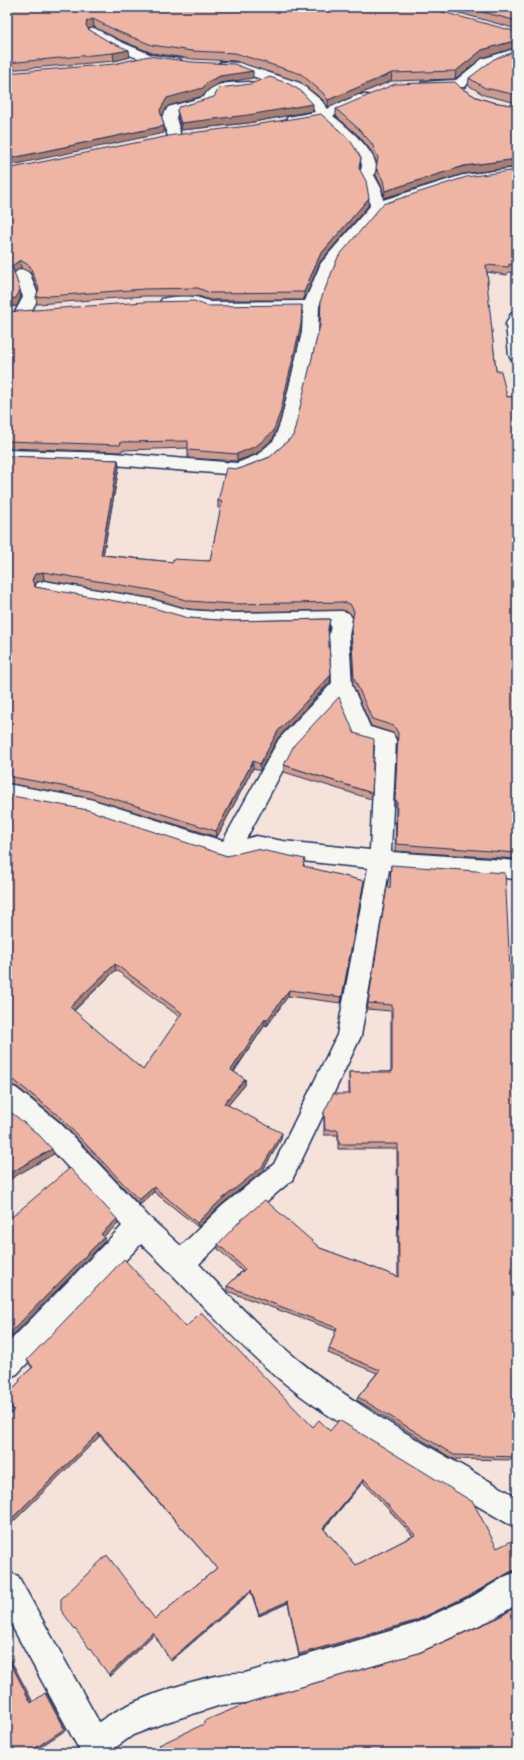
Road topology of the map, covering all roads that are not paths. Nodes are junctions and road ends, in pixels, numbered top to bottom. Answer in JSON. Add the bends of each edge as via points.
{"nodes":[{"id":1,"x":94,"y":32,"type":"edge"},
{"id":2,"x":517,"y":52,"type":"edge"},
{"id":3,"x":149,"y":58,"type":"junction"},
{"id":4,"x":128,"y":63,"type":"edge"},
{"id":5,"x":185,"y":63,"type":"edge"},
{"id":6,"x":213,"y":65,"type":"edge"},
{"id":7,"x":269,"y":78,"type":"junction"},
{"id":8,"x":459,"y":84,"type":"junction"},
{"id":9,"x":415,"y":86,"type":"edge"},
{"id":10,"x":379,"y":92,"type":"edge"},
{"id":11,"x":469,"y":94,"type":"edge"},
{"id":12,"x":324,"y":115,"type":"junction"},
{"id":13,"x":278,"y":123,"type":"edge"},
{"id":14,"x":189,"y":135,"type":"edge"},
{"id":15,"x":174,"y":137,"type":"junction"},
{"id":16,"x":159,"y":140,"type":"edge"},
{"id":17,"x":517,"y":172,"type":"edge"},
{"id":18,"x":378,"y":207,"type":"junction"},
{"id":19,"x":22,"y":274,"type":"dead end"},
{"id":20,"x":152,"y":303,"type":"edge"},
{"id":21,"x":311,"y":306,"type":"junction"},
{"id":22,"x":7,"y":313,"type":"edge"},
{"id":23,"x":517,"y":317,"type":"edge"},
{"id":24,"x":517,"y":355,"type":"edge"},
{"id":25,"x":7,"y":456,"type":"edge"},
{"id":26,"x":44,"y":588,"type":"edge"},
{"id":27,"x":342,"y":684,"type":"junction"},
{"id":28,"x":7,"y":792,"type":"edge"},
{"id":29,"x":228,"y":852,"type":"junction"},
{"id":30,"x":380,"y":860,"type":"junction"},
{"id":31,"x":517,"y":870,"type":"edge"},
{"id":32,"x":7,"y":1096,"type":"edge"},
{"id":33,"x":140,"y":1226,"type":"junction"},
{"id":34,"x":181,"y":1264,"type":"junction"},
{"id":35,"x":7,"y":1364,"type":"edge"},
{"id":36,"x":517,"y":1511,"type":"edge"},
{"id":37,"x":7,"y":1587,"type":"edge"},
{"id":38,"x":517,"y":1587,"type":"edge"},
{"id":39,"x":96,"y":1748,"type":"edge"}],
"edges":[{"from":1,"to":3,"type":"street","via":[[114,44]]},
{"from":2,"to":8,"type":"street","via":[[487,62]]},
{"from":3,"to":4,"type":"street"},
{"from":3,"to":5,"type":"street"},
{"from":6,"to":7,"type":"street","via":[[235,66]]},
{"from":7,"to":12,"type":"street","via":[[295,86],[317,104]]},
{"from":7,"to":15,"type":"street","via":[[250,86],[220,88],[213,92],[209,100],[172,110],[169,117]]},
{"from":8,"to":9,"type":"street"},
{"from":8,"to":11,"type":"street"},
{"from":10,"to":12,"type":"street"},
{"from":12,"to":13,"type":"street"},
{"from":12,"to":18,"type":"street","via":[[363,153],[369,166],[367,175],[374,188]]},
{"from":14,"to":15,"type":"street"},
{"from":15,"to":16,"type":"street"},
{"from":17,"to":18,"type":"street","via":[[463,179]]},
{"from":18,"to":21,"type":"street","via":[[329,263]]},
{"from":19,"to":22,"type":"street","via":[[31,297],[31,311]]},
{"from":20,"to":21,"type":"street","via":[[198,302],[207,307]]},
{"from":21,"to":25,"type":"street","via":[[310,332],[289,421],[282,443],[263,459],[239,469],[113,459]]},
{"from":23,"to":24,"type":"street","via":[[514,324]]},
{"from":26,"to":27,"type":"street","via":[[151,606],[189,617],[233,620],[342,618],[339,636]]},
{"from":27,"to":29,"type":"street","via":[[286,745]]},
{"from":27,"to":30,"type":"street","via":[[362,733],[386,740]]},
{"from":28,"to":29,"type":"street","via":[[90,808]]},
{"from":29,"to":30,"type":"street","via":[[256,845]]},
{"from":30,"to":31,"type":"street"},
{"from":30,"to":34,"type":"street","via":[[349,1036],[283,1172],[231,1215]]},
{"from":32,"to":33,"type":"street","via":[[52,1131]]},
{"from":33,"to":34,"type":"street"},
{"from":33,"to":35,"type":"street"},
{"from":34,"to":36,"type":"street","via":[[226,1312],[298,1377],[398,1443]]},
{"from":37,"to":39,"type":"street"},
{"from":38,"to":39,"type":"street","via":[[484,1607],[416,1638],[245,1688],[221,1690],[164,1707],[122,1724]]}]}
